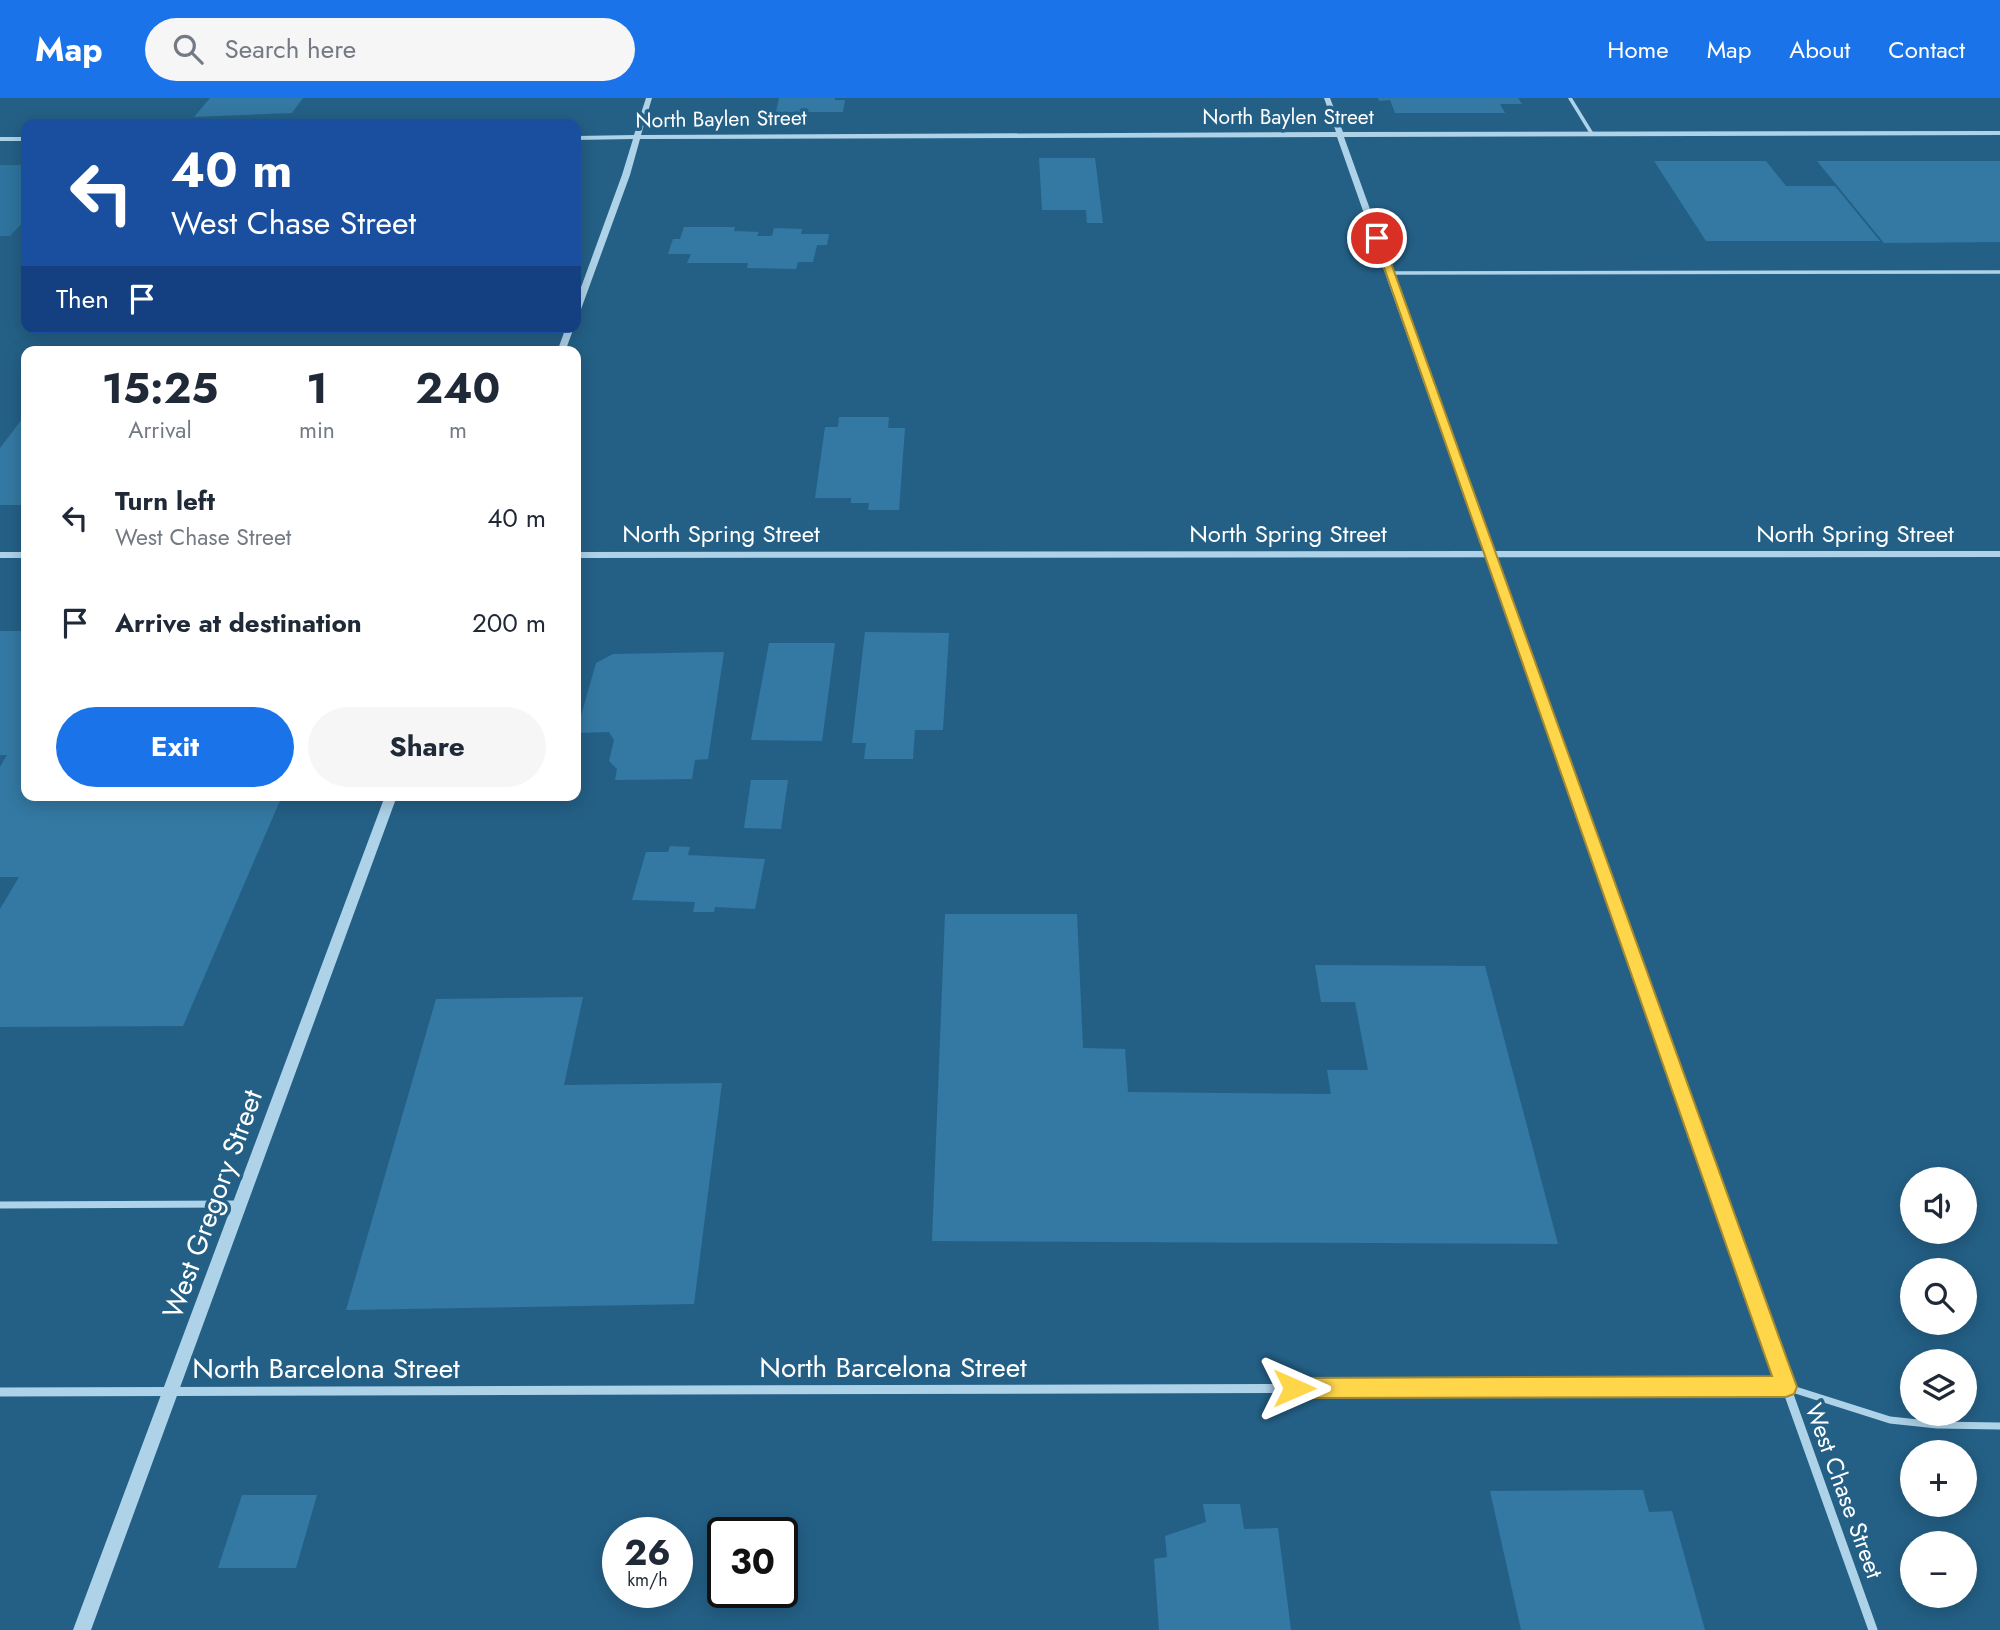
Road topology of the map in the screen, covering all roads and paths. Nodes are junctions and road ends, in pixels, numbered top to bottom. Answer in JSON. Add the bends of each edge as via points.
{"nodes":[{"id":1,"x":649,"y":98,"type":"edge"},
{"id":2,"x":1327,"y":98,"type":"edge"},
{"id":3,"x":1570,"y":98,"type":"edge"},
{"id":4,"x":2000,"y":133,"type":"edge"},
{"id":5,"x":1592,"y":134,"type":"junction"},
{"id":6,"x":1340,"y":135,"type":"junction"},
{"id":7,"x":637,"y":137,"type":"junction"},
{"id":8,"x":581,"y":138,"type":"edge"},
{"id":9,"x":0,"y":139,"type":"edge"},
{"id":10,"x":21,"y":139,"type":"edge"},
{"id":11,"x":2000,"y":272,"type":"edge"},
{"id":12,"x":1390,"y":274,"type":"junction"},
{"id":13,"x":581,"y":298,"type":"edge"},
{"id":14,"x":21,"y":553,"type":"edge"},
{"id":15,"x":2000,"y":554,"type":"edge"},
{"id":16,"x":0,"y":555,"type":"edge"},
{"id":17,"x":581,"y":555,"type":"edge"},
{"id":18,"x":1489,"y":555,"type":"junction"},
{"id":19,"x":389,"y":801,"type":"edge"},
{"id":20,"x":240,"y":1204,"type":"junction"},
{"id":21,"x":0,"y":1205,"type":"edge"},
{"id":22,"x":1786,"y":1387,"type":"junction"},
{"id":23,"x":171,"y":1391,"type":"junction"},
{"id":24,"x":0,"y":1392,"type":"edge"},
{"id":25,"x":2000,"y":1426,"type":"edge"},
{"id":26,"x":82,"y":1630,"type":"edge"},
{"id":27,"x":1873,"y":1630,"type":"edge"}],
"edges":[{"from":1,"to":7,"type":"street"},
{"from":2,"to":6,"type":"street","name":"West Chase Street"},
{"from":3,"to":5,"type":"lane"},
{"from":4,"to":5,"type":"street","name":"North Baylen Street"},
{"from":5,"to":6,"type":"street","name":"North Baylen Street"},
{"from":6,"to":7,"type":"street","name":"North Baylen Street"},
{"from":6,"to":12,"type":"street","name":"West Chase Street"},
{"from":7,"to":8,"type":"street","name":"North Baylen Street"},
{"from":7,"to":13,"type":"street"},
{"from":9,"to":10,"type":"street"},
{"from":11,"to":12,"type":"lane"},
{"from":12,"to":18,"type":"street","name":"West Chase Street"},
{"from":14,"to":16,"type":"street"},
{"from":15,"to":18,"type":"street","name":"North Spring Street"},
{"from":17,"to":18,"type":"street","name":"North Spring Street"},
{"from":18,"to":22,"type":"street","name":"West Chase Street"},
{"from":19,"to":20,"type":"street","name":"West Gregory Street"},
{"from":20,"to":21,"type":"lane"},
{"from":20,"to":23,"type":"street","name":"West Gregory Street"},
{"from":22,"to":23,"type":"street","name":"North Barcelona Street"},
{"from":22,"to":25,"type":"lane","via":[[1890,1420]]},
{"from":22,"to":27,"type":"street","name":"West Chase Street"},
{"from":23,"to":24,"type":"street","name":"North Barcelona Street"},
{"from":23,"to":26,"type":"street","name":"West Gregory Street"}]}
